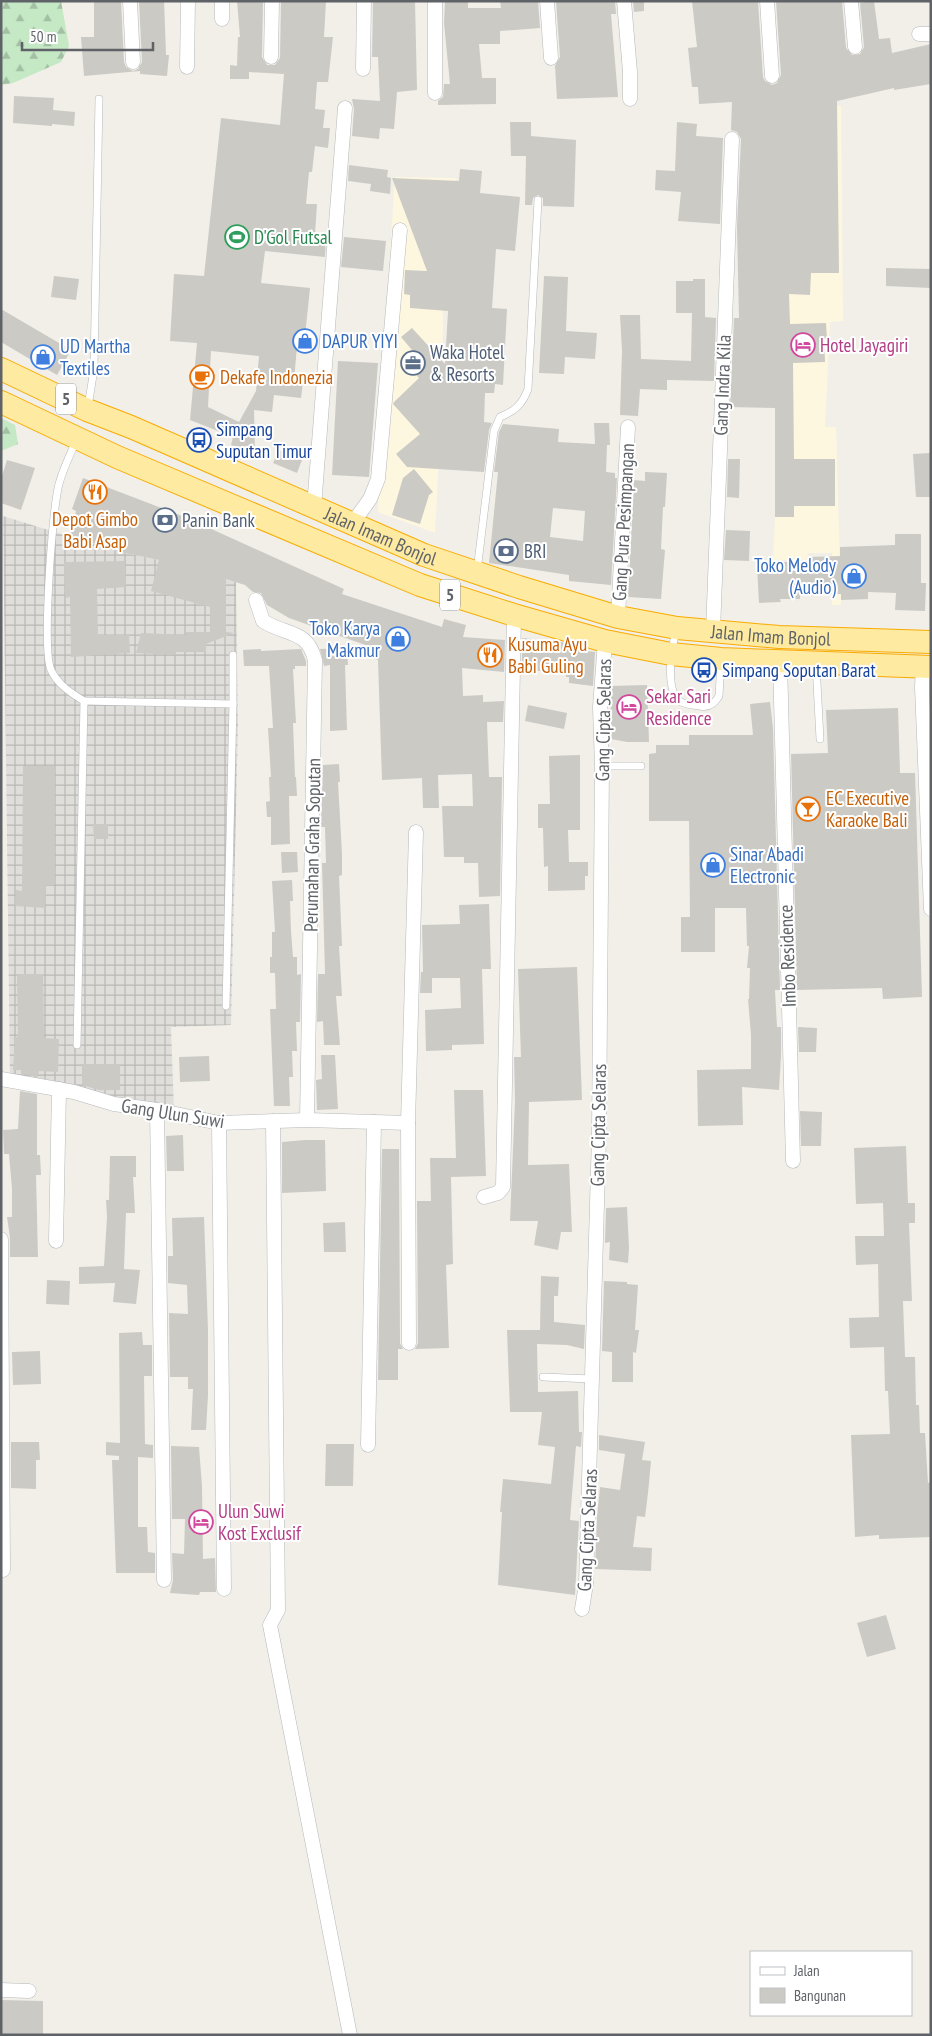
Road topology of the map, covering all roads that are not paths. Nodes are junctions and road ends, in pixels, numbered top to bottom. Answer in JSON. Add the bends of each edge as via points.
{"nodes":[{"id":1,"x":130,"y":1,"type":"edge"},
{"id":2,"x":188,"y":1,"type":"edge"},
{"id":3,"x":222,"y":1,"type":"edge"},
{"id":4,"x":272,"y":1,"type":"edge"},
{"id":5,"x":364,"y":1,"type":"edge"},
{"id":6,"x":436,"y":1,"type":"edge"},
{"id":7,"x":547,"y":1,"type":"edge"},
{"id":8,"x":624,"y":1,"type":"edge"},
{"id":9,"x":767,"y":1,"type":"edge"},
{"id":10,"x":850,"y":1,"type":"edge"},
{"id":11,"x":222,"y":19,"type":"dead end"},
{"id":12,"x":856,"y":47,"type":"dead end"},
{"id":13,"x":271,"y":57,"type":"dead end"},
{"id":14,"x":551,"y":58,"type":"dead end"},
{"id":15,"x":133,"y":62,"type":"dead end"},
{"id":16,"x":187,"y":67,"type":"dead end"},
{"id":17,"x":363,"y":69,"type":"dead end"},
{"id":18,"x":772,"y":76,"type":"dead end"},
{"id":19,"x":435,"y":93,"type":"dead end"},
{"id":20,"x":100,"y":99,"type":"dead end"},
{"id":21,"x":630,"y":99,"type":"dead end"},
{"id":22,"x":345,"y":108,"type":"dead end"},
{"id":23,"x":732,"y":139,"type":"dead end"},
{"id":24,"x":538,"y":200,"type":"dead end"},
{"id":25,"x":400,"y":230,"type":"dead end"},
{"id":26,"x":1,"y":369,"type":"edge"},
{"id":27,"x":1,"y":402,"type":"edge"},
{"id":28,"x":87,"y":410,"type":"junction"},
{"id":29,"x":628,"y":427,"type":"dead end"},
{"id":30,"x":77,"y":439,"type":"junction"},
{"id":31,"x":314,"y":507,"type":"junction"},
{"id":32,"x":352,"y":524,"type":"junction"},
{"id":33,"x":477,"y":573,"type":"junction"},
{"id":34,"x":256,"y":600,"type":"dead end"},
{"id":35,"x":514,"y":615,"type":"junction"},
{"id":36,"x":618,"y":618,"type":"junction"},
{"id":37,"x":677,"y":628,"type":"junction"},
{"id":38,"x":713,"y":631,"type":"junction"},
{"id":39,"x":605,"y":641,"type":"junction"},
{"id":40,"x":931,"y":642,"type":"edge"},
{"id":41,"x":671,"y":654,"type":"junction"},
{"id":42,"x":233,"y":655,"type":"dead end"},
{"id":43,"x":721,"y":659,"type":"junction"},
{"id":44,"x":780,"y":661,"type":"junction"},
{"id":45,"x":816,"y":662,"type":"junction"},
{"id":46,"x":927,"y":667,"type":"edge"},
{"id":47,"x":84,"y":701,"type":"junction"},
{"id":48,"x":233,"y":704,"type":"junction"},
{"id":49,"x":820,"y":739,"type":"dead end"},
{"id":50,"x":602,"y":766,"type":"junction"},
{"id":51,"x":641,"y":766,"type":"dead end"},
{"id":52,"x":416,"y":832,"type":"dead end"},
{"id":53,"x":931,"y":910,"type":"edge"},
{"id":54,"x":226,"y":1006,"type":"dead end"},
{"id":55,"x":77,"y":1045,"type":"dead end"},
{"id":56,"x":1,"y":1079,"type":"edge"},
{"id":57,"x":59,"y":1089,"type":"junction"},
{"id":58,"x":157,"y":1110,"type":"junction"},
{"id":59,"x":307,"y":1120,"type":"junction"},
{"id":60,"x":273,"y":1121,"type":"junction"},
{"id":61,"x":374,"y":1122,"type":"junction"},
{"id":62,"x":218,"y":1123,"type":"junction"},
{"id":63,"x":408,"y":1123,"type":"junction"},
{"id":64,"x":793,"y":1161,"type":"dead end"},
{"id":65,"x":484,"y":1197,"type":"dead end"},
{"id":66,"x":1,"y":1239,"type":"edge"},
{"id":67,"x":56,"y":1241,"type":"dead end"},
{"id":68,"x":409,"y":1343,"type":"dead end"},
{"id":69,"x":543,"y":1377,"type":"dead end"},
{"id":70,"x":592,"y":1379,"type":"junction"},
{"id":71,"x":368,"y":1445,"type":"dead end"},
{"id":72,"x":3,"y":1570,"type":"dead end"},
{"id":73,"x":164,"y":1580,"type":"dead end"},
{"id":74,"x":224,"y":1589,"type":"dead end"},
{"id":75,"x":582,"y":1609,"type":"dead end"},
{"id":76,"x":1,"y":1990,"type":"edge"},
{"id":77,"x":29,"y":1991,"type":"dead end"},
{"id":78,"x":350,"y":2035,"type":"edge"}],
"edges":[{"from":1,"to":15,"type":"street"},
{"from":2,"to":16,"type":"street"},
{"from":3,"to":11,"type":"street"},
{"from":4,"to":13,"type":"street"},
{"from":5,"to":17,"type":"street"},
{"from":6,"to":19,"type":"street"},
{"from":7,"to":14,"type":"street"},
{"from":8,"to":21,"type":"street"},
{"from":9,"to":18,"type":"street"},
{"from":10,"to":12,"type":"street"},
{"from":20,"to":28,"type":"lane","via":[[94,369]]},
{"from":22,"to":31,"type":"street"},
{"from":23,"to":38,"type":"street","name":"Gang Indra Kila"},
{"from":24,"to":33,"type":"lane","via":[[528,389],[524,400],[513,412],[500,417],[494,431]]},
{"from":25,"to":32,"type":"street","via":[[378,480],[370,499]]},
{"from":26,"to":28,"type":"highway","name":"Jalan Imam Bonjol","number":"5"},
{"from":27,"to":30,"type":"highway","name":"Jalan Imam Bonjol","number":"5"},
{"from":28,"to":31,"type":"highway","name":"Jalan Imam Bonjol","number":"5"},
{"from":29,"to":36,"type":"street","name":"Gang Pura Pesimpangan"},
{"from":30,"to":35,"type":"highway","name":"Jalan Imam Bonjol","number":"5","via":[[420,585]]},
{"from":30,"to":47,"type":"lane","via":[[59,485],[47,622],[51,670],[65,689]]},
{"from":31,"to":32,"type":"highway","name":"Jalan Imam Bonjol","number":"5"},
{"from":32,"to":33,"type":"highway","name":"Jalan Imam Bonjol","number":"5","via":[[424,555]]},
{"from":33,"to":36,"type":"highway","name":"Jalan Imam Bonjol","number":"5"},
{"from":34,"to":59,"type":"street","name":"Perumahan Graha Soputan","via":[[263,621],[304,639],[315,660]]},
{"from":35,"to":39,"type":"highway","name":"Jalan Imam Bonjol","number":"5"},
{"from":35,"to":65,"type":"street","via":[[503,1187],[498,1193]]},
{"from":36,"to":37,"type":"highway","name":"Jalan Imam Bonjol","number":"5"},
{"from":37,"to":38,"type":"highway","name":"Jalan Imam Bonjol","number":"5"},
{"from":37,"to":41,"type":"lane"},
{"from":38,"to":40,"type":"highway","name":"Jalan Imam Bonjol","number":"5","via":[[779,637]]},
{"from":39,"to":41,"type":"highway","name":"Jalan Imam Bonjol","number":"5"},
{"from":39,"to":50,"type":"street","name":"Gang Cipta Selaras","via":[[600,707]]},
{"from":41,"to":43,"type":"highway","name":"Jalan Imam Bonjol","number":"5"},
{"from":41,"to":43,"type":"lane","via":[[672,687],[677,700],[704,707],[719,696]]},
{"from":42,"to":48,"type":"lane"},
{"from":43,"to":44,"type":"highway","name":"Jalan Imam Bonjol","number":"5"},
{"from":44,"to":45,"type":"highway","name":"Jalan Imam Bonjol","number":"5"},
{"from":44,"to":64,"type":"street","name":"Imbo Residence"},
{"from":45,"to":46,"type":"highway","name":"Jalan Imam Bonjol","number":"5"},
{"from":45,"to":49,"type":"lane"},
{"from":46,"to":53,"type":"street","via":[[922,687]]},
{"from":47,"to":48,"type":"lane"},
{"from":47,"to":55,"type":"lane"},
{"from":48,"to":54,"type":"lane"},
{"from":50,"to":51,"type":"lane"},
{"from":50,"to":70,"type":"street","name":"Gang Cipta Selaras","via":[[599,1135]]},
{"from":52,"to":63,"type":"street"},
{"from":56,"to":57,"type":"street","name":"Gang Ulun Suwi"},
{"from":57,"to":58,"type":"street","name":"Gang Ulun Suwi","via":[[114,1104]]},
{"from":57,"to":67,"type":"street"},
{"from":58,"to":62,"type":"street","name":"Gang Ulun Suwi"},
{"from":58,"to":73,"type":"street"},
{"from":59,"to":60,"type":"street","name":"Gang Ulun Suwi"},
{"from":59,"to":61,"type":"street","name":"Gang Ulun Suwi"},
{"from":60,"to":62,"type":"street","name":"Gang Ulun Suwi"},
{"from":60,"to":78,"type":"street","via":[[278,1610],[270,1625]]},
{"from":61,"to":63,"type":"street","name":"Gang Ulun Suwi"},
{"from":61,"to":71,"type":"street"},
{"from":62,"to":74,"type":"street"},
{"from":63,"to":68,"type":"street"},
{"from":66,"to":72,"type":"street"},
{"from":69,"to":70,"type":"lane"},
{"from":70,"to":75,"type":"street","name":"Gang Cipta Selaras","via":[[586,1584]]},
{"from":76,"to":77,"type":"street"}]}
